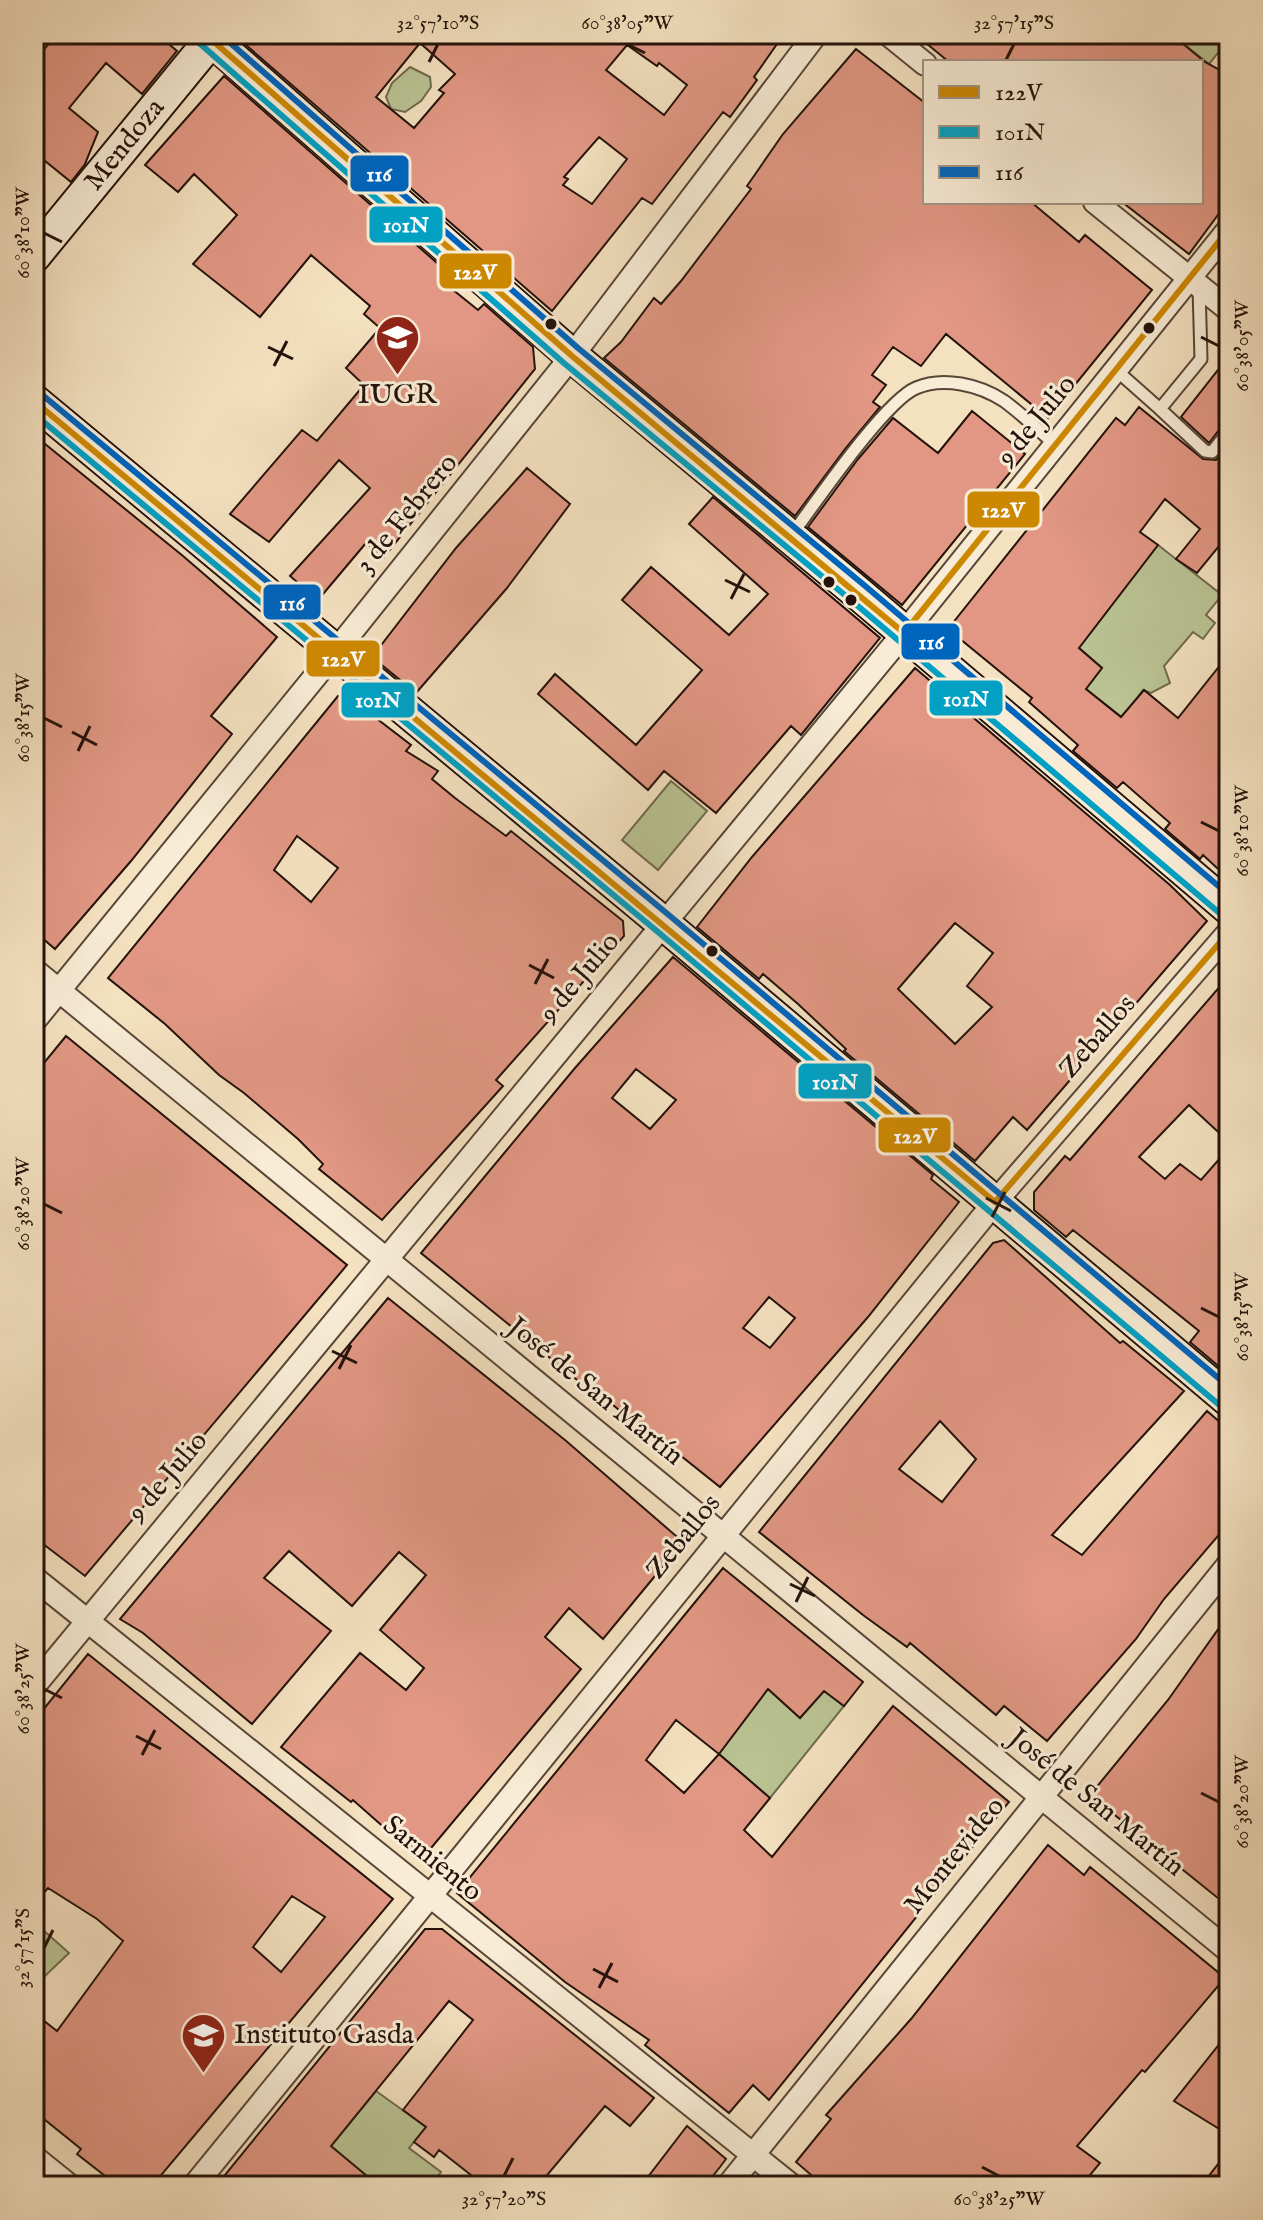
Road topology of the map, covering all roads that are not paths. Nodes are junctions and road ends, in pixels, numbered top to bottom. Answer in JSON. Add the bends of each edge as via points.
{"nodes":[{"id":1,"x":816,"y":34,"type":"edge"},
{"id":2,"x":888,"y":34,"type":"edge"},
{"id":3,"x":211,"y":36,"type":"edge"},
{"id":4,"x":923,"y":62,"type":"edge"},
{"id":5,"x":1097,"y":204,"type":"edge"},
{"id":6,"x":1229,"y":229,"type":"edge"},
{"id":7,"x":34,"y":256,"type":"edge"},
{"id":8,"x":1194,"y":283,"type":"junction"},
{"id":9,"x":1229,"y":310,"type":"edge"},
{"id":10,"x":572,"y":356,"type":"junction"},
{"id":11,"x":1116,"y":370,"type":"junction"},
{"id":12,"x":34,"y":401,"type":"edge"},
{"id":13,"x":1160,"y":409,"type":"junction"},
{"id":14,"x":1229,"y":431,"type":"edge"},
{"id":15,"x":1056,"y":445,"type":"junction"},
{"id":16,"x":790,"y":537,"type":"junction"},
{"id":17,"x":904,"y":633,"type":"junction"},
{"id":18,"x":336,"y":651,"type":"junction"},
{"id":19,"x":1229,"y":908,"type":"edge"},
{"id":20,"x":664,"y":924,"type":"junction"},
{"id":21,"x":1229,"y":932,"type":"edge"},
{"id":22,"x":34,"y":970,"type":"edge"},
{"id":23,"x":59,"y":990,"type":"junction"},
{"id":24,"x":34,"y":1021,"type":"edge"},
{"id":25,"x":995,"y":1202,"type":"junction"},
{"id":26,"x":387,"y":1259,"type":"junction"},
{"id":27,"x":1229,"y":1400,"type":"edge"},
{"id":28,"x":723,"y":1536,"type":"junction"},
{"id":29,"x":1229,"y":1564,"type":"edge"},
{"id":30,"x":34,"y":1578,"type":"edge"},
{"id":31,"x":88,"y":1621,"type":"junction"},
{"id":32,"x":34,"y":1686,"type":"edge"},
{"id":33,"x":1041,"y":1797,"type":"junction"},
{"id":34,"x":430,"y":1896,"type":"junction"},
{"id":35,"x":1229,"y":1951,"type":"edge"},
{"id":36,"x":752,"y":2154,"type":"junction"},
{"id":37,"x":34,"y":2157,"type":"edge"},
{"id":38,"x":70,"y":2186,"type":"edge"},
{"id":39,"x":194,"y":2186,"type":"edge"},
{"id":40,"x":728,"y":2186,"type":"edge"},
{"id":41,"x":792,"y":2186,"type":"edge"}],
"edges":[{"from":1,"to":10,"type":"street","name":"3 de Febrero"},
{"from":2,"to":4,"type":"street"},
{"from":3,"to":7,"type":"main road","name":"Mendoza"},
{"from":3,"to":10,"type":"main road"},
{"from":5,"to":8,"type":"street"},
{"from":6,"to":8,"type":"street","name":"9 de Julio"},
{"from":8,"to":9,"type":"street"},
{"from":8,"to":11,"type":"street","name":"9 de Julio"},
{"from":8,"to":13,"type":"lane","via":[[1201,359]]},
{"from":10,"to":16,"type":"main road"},
{"from":10,"to":18,"type":"street","name":"3 de Febrero"},
{"from":11,"to":13,"type":"lane"},
{"from":11,"to":15,"type":"street","name":"9 de Julio"},
{"from":12,"to":18,"type":"main road"},
{"from":13,"to":14,"type":"lane","via":[[1205,451],[1212,452]]},
{"from":15,"to":16,"type":"lane","via":[[1003,401],[975,387],[940,382],[914,388],[889,409]]},
{"from":15,"to":17,"type":"street","name":"9 de Julio"},
{"from":16,"to":17,"type":"main road"},
{"from":17,"to":19,"type":"main road"},
{"from":17,"to":20,"type":"street","name":"9 de Julio"},
{"from":18,"to":20,"type":"main road"},
{"from":18,"to":23,"type":"street","name":"3 de Febrero"},
{"from":20,"to":25,"type":"main road"},
{"from":20,"to":26,"type":"street","name":"9 de Julio"},
{"from":21,"to":25,"type":"street","name":"Zeballos"},
{"from":22,"to":23,"type":"street","name":"José de San Martín"},
{"from":23,"to":24,"type":"street","name":"3 de Febrero"},
{"from":23,"to":26,"type":"street","name":"José de San Martín"},
{"from":25,"to":27,"type":"main road"},
{"from":25,"to":28,"type":"street","name":"Zeballos"},
{"from":26,"to":28,"type":"street","name":"José de San Martín"},
{"from":26,"to":31,"type":"street","name":"9 de Julio"},
{"from":28,"to":33,"type":"street","name":"José de San Martín"},
{"from":28,"to":34,"type":"street","name":"Zeballos"},
{"from":29,"to":33,"type":"street","name":"Montevideo"},
{"from":30,"to":31,"type":"street","name":"Sarmiento"},
{"from":31,"to":32,"type":"street","name":"9 de Julio"},
{"from":31,"to":34,"type":"street","name":"Sarmiento"},
{"from":33,"to":35,"type":"street","name":"José de San Martín"},
{"from":33,"to":36,"type":"street","name":"Montevideo"},
{"from":34,"to":36,"type":"street","name":"Sarmiento"},
{"from":34,"to":39,"type":"street","name":"Zeballos"},
{"from":36,"to":40,"type":"street","name":"Montevideo"},
{"from":36,"to":41,"type":"street","name":"Sarmiento"},
{"from":37,"to":38,"type":"street"}]}
